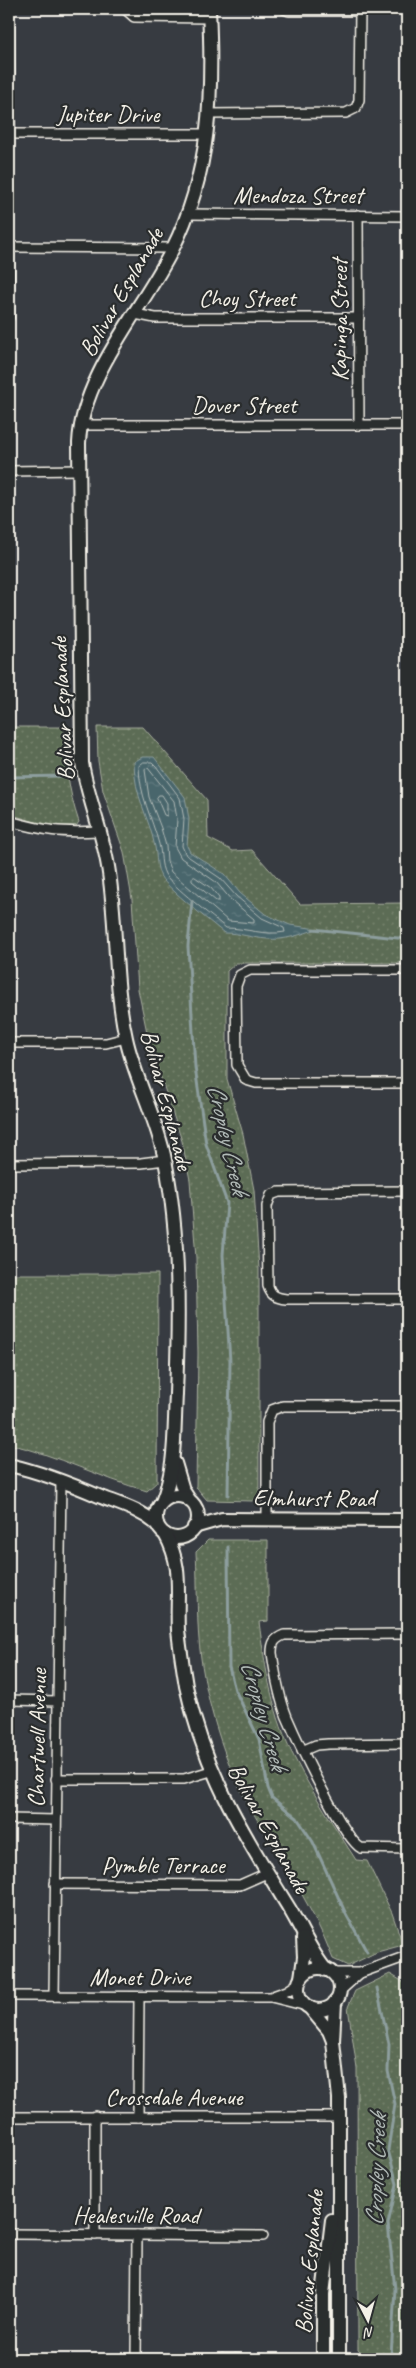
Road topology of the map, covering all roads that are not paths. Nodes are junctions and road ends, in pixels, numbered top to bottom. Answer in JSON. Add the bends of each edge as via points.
{"nodes":[{"id":1,"x":125,"y":9,"type":"edge"},
{"id":2,"x":284,"y":9,"type":"edge"},
{"id":3,"x":360,"y":10,"type":"edge"},
{"id":4,"x":209,"y":14,"type":"edge"},
{"id":5,"x":9,"y":16,"type":"edge"},
{"id":6,"x":208,"y":114,"type":"junction"},
{"id":7,"x":9,"y":134,"type":"edge"},
{"id":8,"x":207,"y":134,"type":"junction"},
{"id":9,"x":188,"y":214,"type":"junction"},
{"id":10,"x":358,"y":215,"type":"junction"},
{"id":11,"x":407,"y":216,"type":"edge"},
{"id":12,"x":9,"y":248,"type":"edge"},
{"id":13,"x":173,"y":248,"type":"junction"},
{"id":14,"x":135,"y":314,"type":"junction"},
{"id":15,"x":9,"y":316,"type":"edge"},
{"id":16,"x":359,"y":318,"type":"junction"},
{"id":17,"x":80,"y":425,"type":"junction"},
{"id":18,"x":359,"y":425,"type":"junction"},
{"id":19,"x":407,"y":425,"type":"edge"},
{"id":20,"x":78,"y":470,"type":"junction"},
{"id":21,"x":9,"y":471,"type":"edge"},
{"id":22,"x":9,"y":821,"type":"edge"},
{"id":23,"x":98,"y":831,"type":"junction"},
{"id":24,"x":407,"y":970,"type":"edge"},
{"id":25,"x":126,"y":1038,"type":"junction"},
{"id":26,"x":9,"y":1043,"type":"edge"},
{"id":27,"x":407,"y":1084,"type":"edge"},
{"id":28,"x":165,"y":1160,"type":"junction"},
{"id":29,"x":9,"y":1164,"type":"edge"},
{"id":30,"x":407,"y":1191,"type":"edge"},
{"id":31,"x":407,"y":1299,"type":"edge"},
{"id":32,"x":407,"y":1406,"type":"edge"},
{"id":33,"x":174,"y":1456,"type":"junction"},
{"id":34,"x":9,"y":1465,"type":"edge"},
{"id":35,"x":61,"y":1480,"type":"junction"},
{"id":36,"x":161,"y":1503,"type":"junction"},
{"id":37,"x":193,"y":1504,"type":"junction"},
{"id":38,"x":131,"y":1507,"type":"junction"},
{"id":39,"x":222,"y":1519,"type":"junction"},
{"id":40,"x":267,"y":1519,"type":"junction"},
{"id":41,"x":407,"y":1520,"type":"edge"},
{"id":42,"x":161,"y":1529,"type":"junction"},
{"id":43,"x":192,"y":1530,"type":"junction"},
{"id":44,"x":177,"y":1563,"type":"junction"},
{"id":45,"x":407,"y":1634,"type":"edge"},
{"id":46,"x":9,"y":1700,"type":"edge"},
{"id":47,"x":58,"y":1701,"type":"junction"},
{"id":48,"x":407,"y":1743,"type":"edge"},
{"id":49,"x":302,"y":1751,"type":"junction"},
{"id":50,"x":211,"y":1771,"type":"junction"},
{"id":51,"x":56,"y":1779,"type":"junction"},
{"id":52,"x":9,"y":1820,"type":"edge"},
{"id":53,"x":55,"y":1820,"type":"junction"},
{"id":54,"x":407,"y":1849,"type":"edge"},
{"id":55,"x":267,"y":1873,"type":"junction"},
{"id":56,"x":55,"y":1884,"type":"junction"},
{"id":57,"x":303,"y":1936,"type":"junction"},
{"id":58,"x":407,"y":1956,"type":"edge"},
{"id":59,"x":329,"y":1971,"type":"junction"},
{"id":60,"x":360,"y":1973,"type":"junction"},
{"id":61,"x":300,"y":1981,"type":"junction"},
{"id":62,"x":9,"y":1996,"type":"edge"},
{"id":63,"x":54,"y":1996,"type":"junction"},
{"id":64,"x":270,"y":1997,"type":"junction"},
{"id":65,"x":337,"y":1997,"type":"junction"},
{"id":66,"x":139,"y":1998,"type":"junction"},
{"id":67,"x":308,"y":2006,"type":"junction"},
{"id":68,"x":334,"y":2041,"type":"junction"},
{"id":69,"x":95,"y":2116,"type":"junction"},
{"id":70,"x":9,"y":2117,"type":"edge"},
{"id":71,"x":138,"y":2117,"type":"junction"},
{"id":72,"x":339,"y":2117,"type":"junction"},
{"id":73,"x":338,"y":2169,"type":"junction"},
{"id":74,"x":9,"y":2234,"type":"edge"},
{"id":75,"x":95,"y":2235,"type":"junction"},
{"id":76,"x":137,"y":2235,"type":"junction"},
{"id":77,"x":263,"y":2236,"type":"dead end"},
{"id":78,"x":116,"y":2359,"type":"edge"},
{"id":79,"x":136,"y":2359,"type":"edge"},
{"id":80,"x":263,"y":2359,"type":"edge"},
{"id":81,"x":323,"y":2359,"type":"edge"},
{"id":82,"x":339,"y":2359,"type":"edge"}],
"edges":[{"from":1,"to":4,"type":"street","via":[[134,17]]},
{"from":2,"to":3,"type":"street"},
{"from":3,"to":6,"type":"street","via":[[359,100],[351,111]]},
{"from":4,"to":6,"type":"street","name":"Bolivar Esplanade"},
{"from":5,"to":7,"type":"street"},
{"from":6,"to":8,"type":"street","name":"Bolivar Esplanade"},
{"from":7,"to":8,"type":"street","name":"Jupiter Drive"},
{"from":8,"to":9,"type":"street","name":"Bolivar Esplanade","via":[[200,181]]},
{"from":9,"to":10,"type":"street","name":"Mendoza Street"},
{"from":9,"to":13,"type":"street","name":"Bolivar Esplanade"},
{"from":10,"to":11,"type":"street","name":"Mendoza Street"},
{"from":10,"to":16,"type":"street","name":"Kapinga Street"},
{"from":12,"to":13,"type":"street"},
{"from":12,"to":15,"type":"street"},
{"from":13,"to":14,"type":"street","name":"Bolivar Esplanade"},
{"from":14,"to":16,"type":"street","name":"Choy Street","via":[[155,318]]},
{"from":14,"to":17,"type":"street","name":"Bolivar Esplanade","via":[[90,389]]},
{"from":16,"to":18,"type":"street","name":"Kapinga Street"},
{"from":17,"to":18,"type":"street","name":"Dover Street"},
{"from":17,"to":20,"type":"street","name":"Bolivar Esplanade"},
{"from":18,"to":19,"type":"street","name":"Dover Street"},
{"from":20,"to":21,"type":"street"},
{"from":20,"to":23,"type":"street","name":"Bolivar Esplanade","via":[[80,744],[85,785]]},
{"from":22,"to":23,"type":"street","via":[[54,832]]},
{"from":23,"to":25,"type":"street","name":"Bolivar Esplanade","via":[[109,871]]},
{"from":24,"to":27,"type":"street","via":[[256,970],[242,972],[236,986],[237,1065],[242,1076],[256,1083]]},
{"from":25,"to":26,"type":"street","via":[[106,1042]]},
{"from":25,"to":28,"type":"street","name":"Bolivar Esplanade"},
{"from":28,"to":29,"type":"street","via":[[141,1164]]},
{"from":28,"to":33,"type":"street","name":"Bolivar Esplanade","via":[[174,1225],[177,1292]]},
{"from":30,"to":31,"type":"street","via":[[279,1192],[271,1195],[267,1206],[268,1286],[272,1295],[286,1299]]},
{"from":32,"to":40,"type":"street","via":[[283,1406],[272,1410],[267,1422]]},
{"from":33,"to":36,"type":"street","name":"Bolivar Esplanade","via":[[168,1488]]},
{"from":33,"to":37,"type":"street","name":"Bolivar Esplanade","via":[[183,1490]]},
{"from":34,"to":35,"type":"street"},
{"from":35,"to":38,"type":"street"},
{"from":35,"to":47,"type":"street","name":"Chartwell Avenue"},
{"from":36,"to":37,"type":"street","via":[[176,1496]]},
{"from":36,"to":38,"type":"street"},
{"from":36,"to":42,"type":"street","via":[[156,1516]]},
{"from":37,"to":39,"type":"street","name":"Elmhurst Road"},
{"from":37,"to":43,"type":"street","via":[[197,1515]]},
{"from":38,"to":42,"type":"street","via":[[145,1514]]},
{"from":39,"to":40,"type":"street","name":"Elmhurst Road"},
{"from":39,"to":43,"type":"street","name":"Elmhurst Road"},
{"from":40,"to":41,"type":"street","name":"Elmhurst Road"},
{"from":42,"to":43,"type":"street","via":[[174,1538]]},
{"from":42,"to":44,"type":"street","name":"Bolivar Esplanade"},
{"from":43,"to":44,"type":"street","name":"Bolivar Esplanade"},
{"from":44,"to":50,"type":"street","name":"Bolivar Esplanade","via":[[178,1630],[186,1686]]},
{"from":45,"to":49,"type":"street","via":[[298,1634],[276,1638],[272,1644],[274,1672]]},
{"from":46,"to":47,"type":"street"},
{"from":47,"to":51,"type":"street","name":"Chartwell Avenue"},
{"from":48,"to":49,"type":"street","via":[[328,1744]]},
{"from":49,"to":54,"type":"street","via":[[354,1844],[360,1848]]},
{"from":50,"to":51,"type":"street","via":[[184,1779]]},
{"from":50,"to":55,"type":"street","name":"Bolivar Esplanade","via":[[235,1820]]},
{"from":51,"to":53,"type":"street","name":"Chartwell Avenue"},
{"from":52,"to":53,"type":"street"},
{"from":53,"to":56,"type":"street","name":"Chartwell Avenue"},
{"from":55,"to":56,"type":"street","name":"Pymble Terrace","via":[[240,1886]]},
{"from":55,"to":57,"type":"street","name":"Bolivar Esplanade"},
{"from":56,"to":63,"type":"street","name":"Chartwell Avenue"},
{"from":57,"to":59,"type":"street","name":"Bolivar Esplanade"},
{"from":57,"to":61,"type":"street","name":"Bolivar Esplanade"},
{"from":58,"to":60,"type":"street"},
{"from":59,"to":60,"type":"street"},
{"from":59,"to":61,"type":"street","via":[[313,1969]]},
{"from":59,"to":65,"type":"street","via":[[338,1982]]},
{"from":60,"to":65,"type":"street"},
{"from":61,"to":64,"type":"street","name":"Monet Drive","via":[[287,1991]]},
{"from":61,"to":67,"type":"street","via":[[298,1993]]},
{"from":62,"to":63,"type":"street","name":"Monet Drive"},
{"from":63,"to":66,"type":"street","name":"Monet Drive"},
{"from":64,"to":66,"type":"street","name":"Monet Drive"},
{"from":64,"to":67,"type":"street","name":"Monet Drive"},
{"from":65,"to":67,"type":"street","via":[[322,2009]]},
{"from":65,"to":68,"type":"street","name":"Bolivar Esplanade"},
{"from":66,"to":71,"type":"street"},
{"from":67,"to":68,"type":"street"},
{"from":68,"to":72,"type":"street","name":"Bolivar Esplanade"},
{"from":69,"to":70,"type":"street","name":"Crossdale Avenue"},
{"from":69,"to":71,"type":"street","name":"Crossdale Avenue"},
{"from":69,"to":75,"type":"street"},
{"from":71,"to":72,"type":"street","name":"Crossdale Avenue"},
{"from":72,"to":73,"type":"street","name":"Bolivar Esplanade"},
{"from":73,"to":81,"type":"street","name":"Bolivar Esplanade","via":[[323,2294]]},
{"from":73,"to":82,"type":"street","name":"Bolivar Esplanade"},
{"from":74,"to":75,"type":"street","name":"Healesville Road"},
{"from":75,"to":76,"type":"street","name":"Healesville Road"},
{"from":76,"to":77,"type":"street","name":"Healesville Road"},
{"from":76,"to":79,"type":"street"},
{"from":78,"to":79,"type":"street"},
{"from":79,"to":80,"type":"street"}]}
